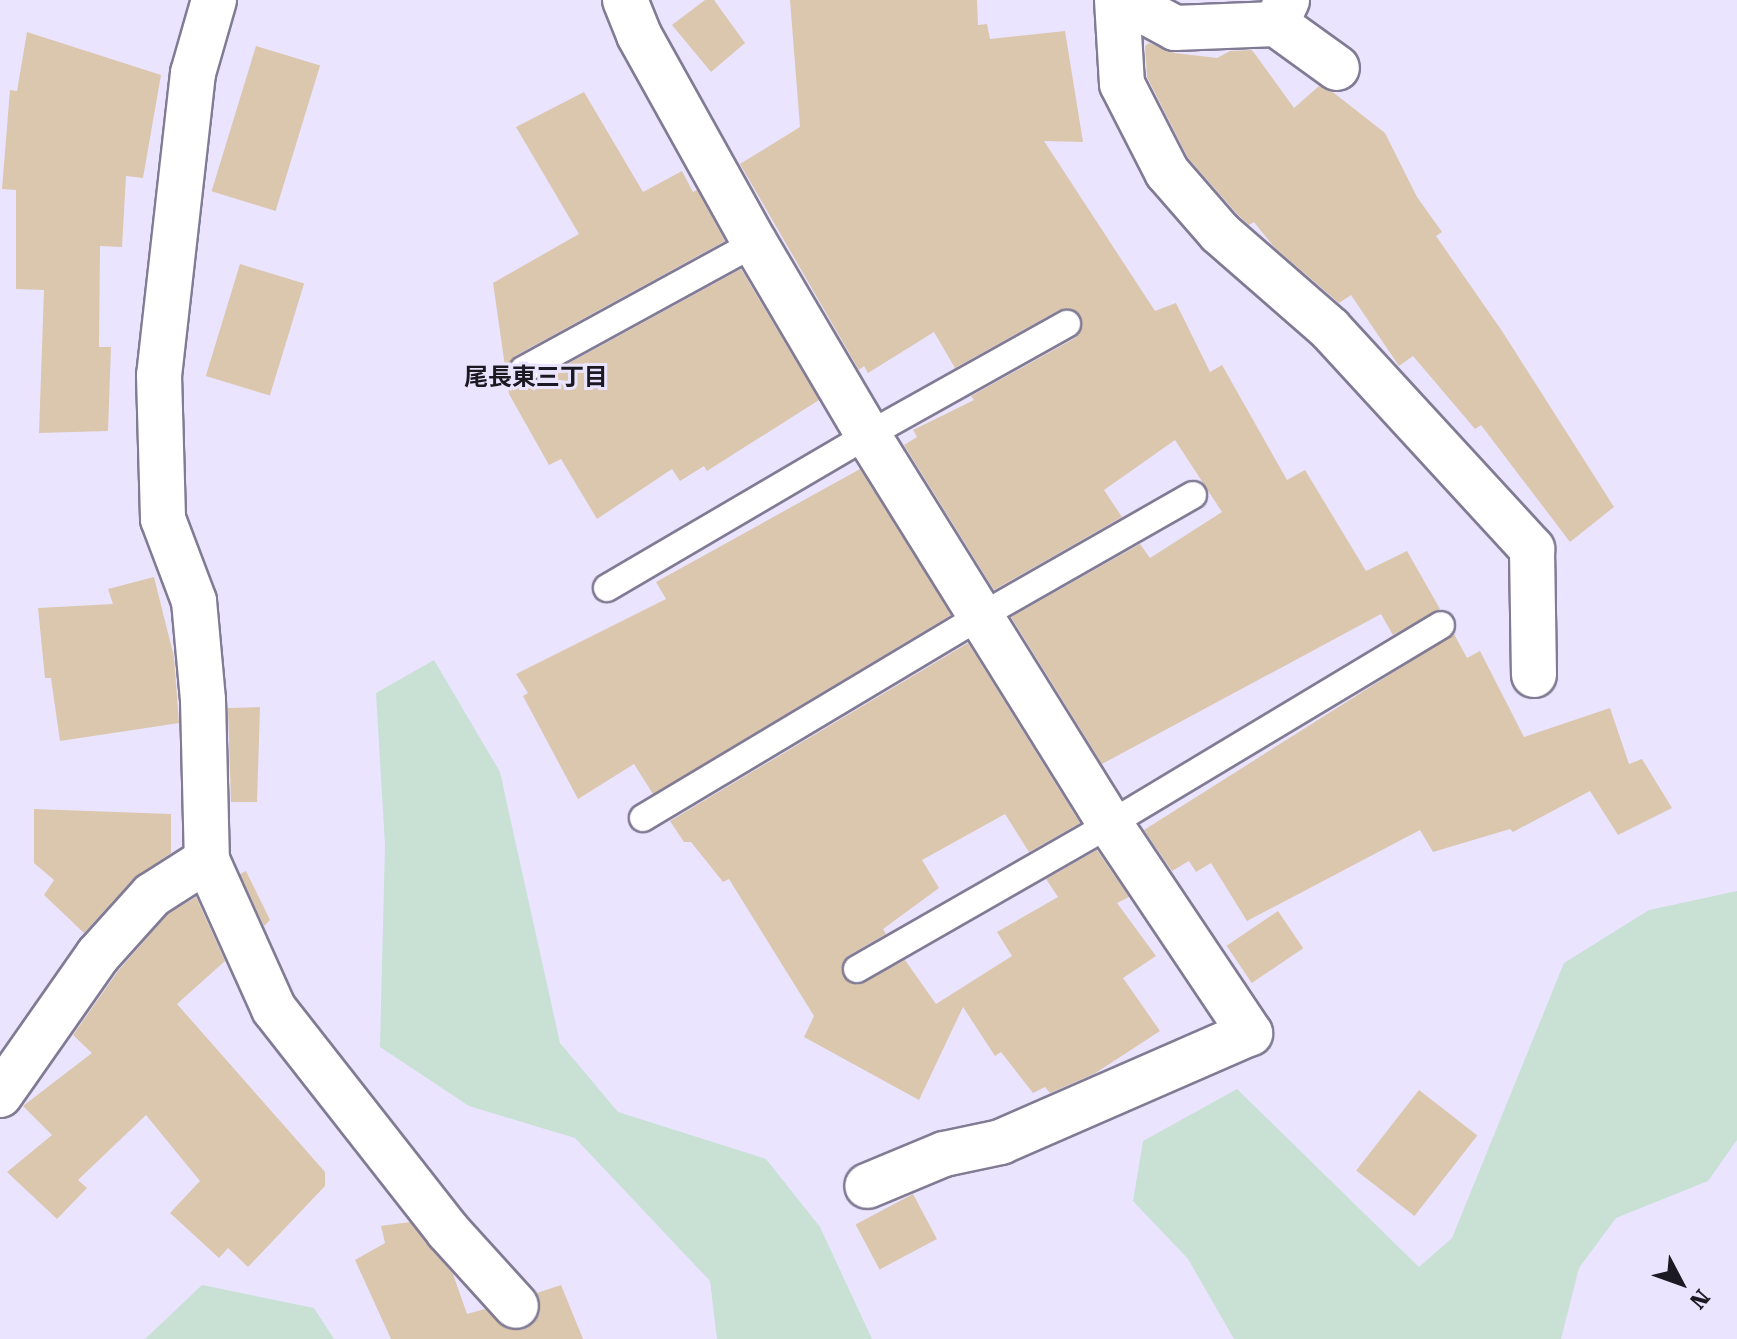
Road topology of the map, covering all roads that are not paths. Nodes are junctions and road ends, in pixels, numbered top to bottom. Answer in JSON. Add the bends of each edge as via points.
{"nodes":[{"id":1,"x":214,"y":0,"type":"edge"},
{"id":2,"x":625,"y":0,"type":"edge"},
{"id":3,"x":1120,"y":0,"type":"edge"},
{"id":4,"x":1281,"y":12,"type":"edge"},
{"id":5,"x":1337,"y":68,"type":"dead end"},
{"id":6,"x":755,"y":243,"type":"junction"},
{"id":7,"x":1067,"y":324,"type":"dead end"},
{"id":8,"x":523,"y":370,"type":"dead end"},
{"id":9,"x":868,"y":435,"type":"junction"},
{"id":10,"x":1193,"y":495,"type":"dead end"},
{"id":11,"x":607,"y":588,"type":"dead end"},
{"id":12,"x":981,"y":616,"type":"junction"},
{"id":13,"x":1441,"y":625,"type":"dead end"},
{"id":14,"x":1534,"y":675,"type":"dead end"},
{"id":15,"x":643,"y":818,"type":"dead end"},
{"id":16,"x":1110,"y":824,"type":"junction"},
{"id":17,"x":207,"y":860,"type":"junction"},
{"id":18,"x":857,"y":969,"type":"dead end"},
{"id":19,"x":5,"y":1081,"type":"edge"},
{"id":20,"x":867,"y":1186,"type":"dead end"},
{"id":21,"x":516,"y":1306,"type":"dead end"}],
"edges":[{"from":1,"to":17,"type":"street","via":[[193,73],[159,375],[163,519],[194,601],[203,700]]},
{"from":2,"to":6,"type":"street","via":[[639,35]]},
{"from":3,"to":4,"type":"street","via":[[1175,28]]},
{"from":3,"to":14,"type":"street","via":[[1122,84],[1167,172],[1220,233],[1330,329],[1532,549]]},
{"from":4,"to":5,"type":"street"},
{"from":6,"to":8,"type":"lane"},
{"from":6,"to":9,"type":"street"},
{"from":7,"to":9,"type":"lane"},
{"from":9,"to":11,"type":"lane"},
{"from":9,"to":12,"type":"street"},
{"from":10,"to":12,"type":"lane"},
{"from":12,"to":15,"type":"lane"},
{"from":12,"to":16,"type":"street"},
{"from":13,"to":16,"type":"lane"},
{"from":16,"to":18,"type":"lane"},
{"from":16,"to":20,"type":"street","via":[[1250,1033],[1001,1142],[944,1154]]},
{"from":17,"to":19,"type":"street","via":[[152,895],[98,955]]},
{"from":17,"to":21,"type":"street","via":[[274,1009],[448,1231]]}]}
